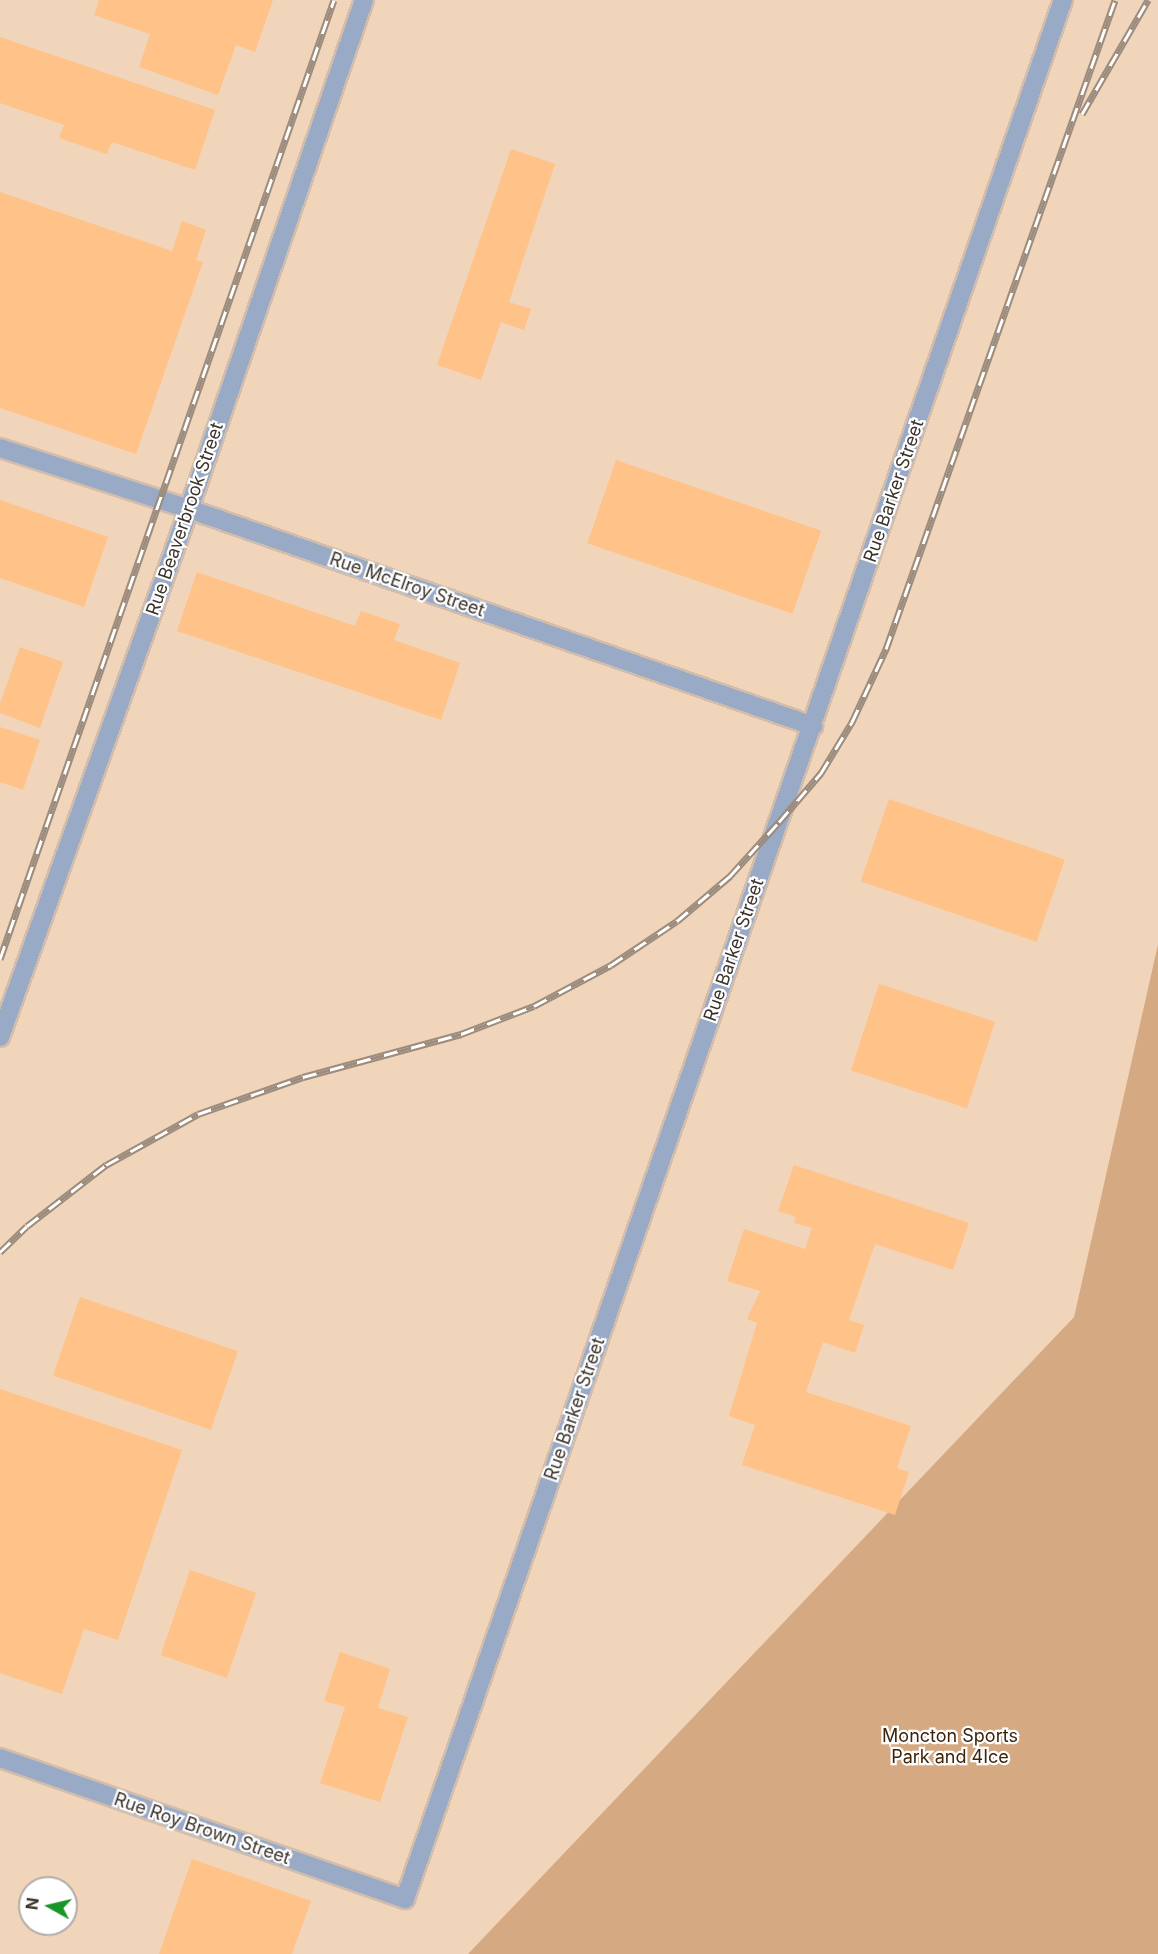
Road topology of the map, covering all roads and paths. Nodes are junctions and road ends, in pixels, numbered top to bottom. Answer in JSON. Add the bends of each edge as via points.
{"nodes":[{"id":1,"x":364,"y":0,"type":"edge"},
{"id":2,"x":1063,"y":0,"type":"edge"},
{"id":3,"x":0,"y":448,"type":"edge"},
{"id":4,"x":189,"y":510,"type":"junction"},
{"id":5,"x":813,"y":726,"type":"junction"},
{"id":6,"x":0,"y":1037,"type":"edge"},
{"id":7,"x":0,"y":1758,"type":"edge"},
{"id":8,"x":405,"y":1899,"type":"joint"}],
"edges":[{"from":1,"to":4,"type":"street","name":"Rue Beaverbrook Street"},
{"from":2,"to":5,"type":"street","name":"Rue Barker Street"},
{"from":3,"to":4,"type":"street","name":"Rue McElroy Street"},
{"from":4,"to":5,"type":"street","name":"Rue McElroy Street"},
{"from":4,"to":6,"type":"street","name":"Rue Beaverbrook Street"},
{"from":5,"to":8,"type":"street","name":"Rue Barker Street"},
{"from":7,"to":8,"type":"street","name":"Rue Roy Brown Street"}]}
